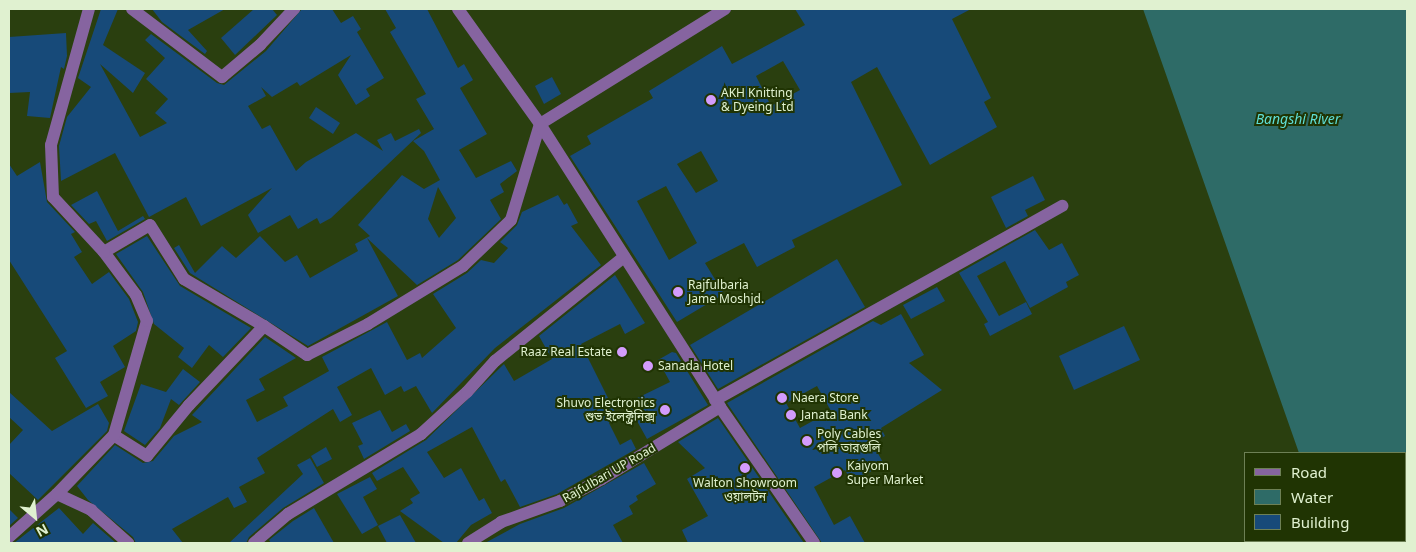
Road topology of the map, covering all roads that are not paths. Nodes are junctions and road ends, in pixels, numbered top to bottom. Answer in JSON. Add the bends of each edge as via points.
{"nodes":[{"id":1,"x":89,"y":9,"type":"edge"},
{"id":2,"x":132,"y":9,"type":"edge"},
{"id":3,"x":294,"y":9,"type":"edge"},
{"id":4,"x":458,"y":9,"type":"edge"},
{"id":5,"x":725,"y":9,"type":"edge"},
{"id":6,"x":540,"y":124,"type":"junction"},
{"id":7,"x":1062,"y":206,"type":"dead end"},
{"id":8,"x":104,"y":252,"type":"junction"},
{"id":9,"x":624,"y":257,"type":"junction"},
{"id":10,"x":264,"y":326,"type":"junction"},
{"id":11,"x":717,"y":404,"type":"junction"},
{"id":12,"x":114,"y":435,"type":"junction"},
{"id":13,"x":57,"y":494,"type":"junction"},
{"id":14,"x":9,"y":537,"type":"edge"},
{"id":15,"x":128,"y":543,"type":"edge"},
{"id":16,"x":254,"y":543,"type":"edge"},
{"id":17,"x":468,"y":543,"type":"edge"},
{"id":18,"x":814,"y":543,"type":"edge"}],
"edges":[{"from":1,"to":8,"type":"street","via":[[51,145],[54,197]]},
{"from":2,"to":3,"type":"street","via":[[222,77],[260,45]]},
{"from":4,"to":6,"type":"street"},
{"from":5,"to":6,"type":"street"},
{"from":6,"to":9,"type":"street"},
{"from":6,"to":10,"type":"street","via":[[511,220],[463,266],[368,324],[307,356]]},
{"from":7,"to":11,"type":"street","name":"Rajfulbari UP Road"},
{"from":8,"to":10,"type":"street","via":[[150,225],[184,279]]},
{"from":8,"to":12,"type":"street","via":[[136,295],[147,321]]},
{"from":9,"to":11,"type":"street"},
{"from":9,"to":16,"type":"street","via":[[495,361],[421,434],[288,514]]},
{"from":10,"to":12,"type":"street","via":[[189,405],[147,456]]},
{"from":11,"to":17,"type":"street","name":"Rajfulbari UP Road","via":[[602,479],[560,501],[501,522]]},
{"from":11,"to":18,"type":"street"},
{"from":12,"to":13,"type":"street"},
{"from":13,"to":14,"type":"street"},
{"from":13,"to":15,"type":"street","via":[[91,510]]}]}
